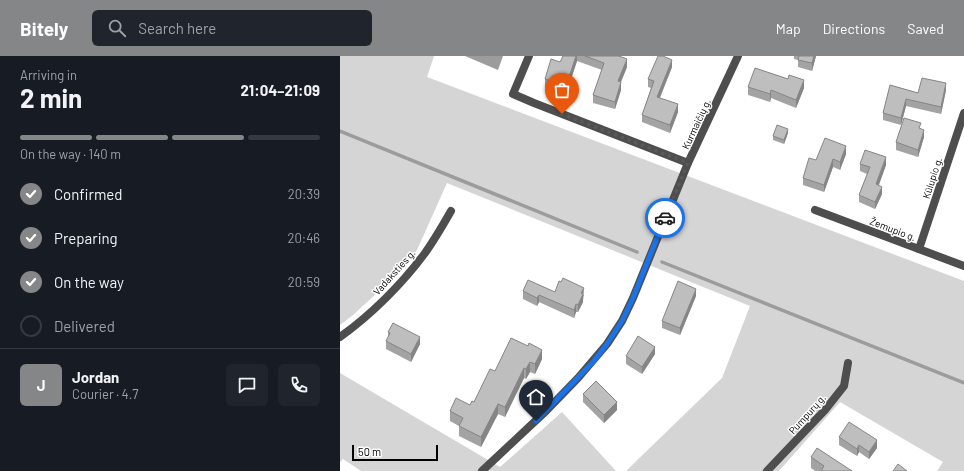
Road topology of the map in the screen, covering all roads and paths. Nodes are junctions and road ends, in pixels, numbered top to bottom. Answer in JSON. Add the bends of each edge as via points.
{"nodes":[{"id":1,"x":530,"y":56,"type":"edge"},
{"id":2,"x":738,"y":56,"type":"edge"},
{"id":3,"x":964,"y":113,"type":"edge"},
{"id":4,"x":688,"y":163,"type":"junction"},
{"id":5,"x":815,"y":210,"type":"dead end"},
{"id":6,"x":451,"y":211,"type":"dead end"},
{"id":7,"x":919,"y":249,"type":"junction"},
{"id":8,"x":964,"y":266,"type":"edge"},
{"id":9,"x":340,"y":337,"type":"edge"},
{"id":10,"x":848,"y":362,"type":"dead end"},
{"id":11,"x":482,"y":471,"type":"edge"},
{"id":12,"x":767,"y":471,"type":"edge"}],
"edges":[{"from":1,"to":4,"type":"street","via":[[513,94]]},
{"from":2,"to":4,"type":"street","name":"Kurmaičių g."},
{"from":3,"to":7,"type":"street","name":"Kūlupio g."},
{"from":4,"to":11,"type":"street","name":"Kurmaičių g.","via":[[633,298],[607,344],[546,411]]},
{"from":5,"to":7,"type":"street","name":"Žemupio g."},
{"from":6,"to":9,"type":"street","name":"Vadaksties g.","via":[[409,272],[392,291]]},
{"from":7,"to":8,"type":"street","name":"Žemupio g."},
{"from":10,"to":12,"type":"street","name":"Pumpurų g.","via":[[844,386],[825,410]]}]}
